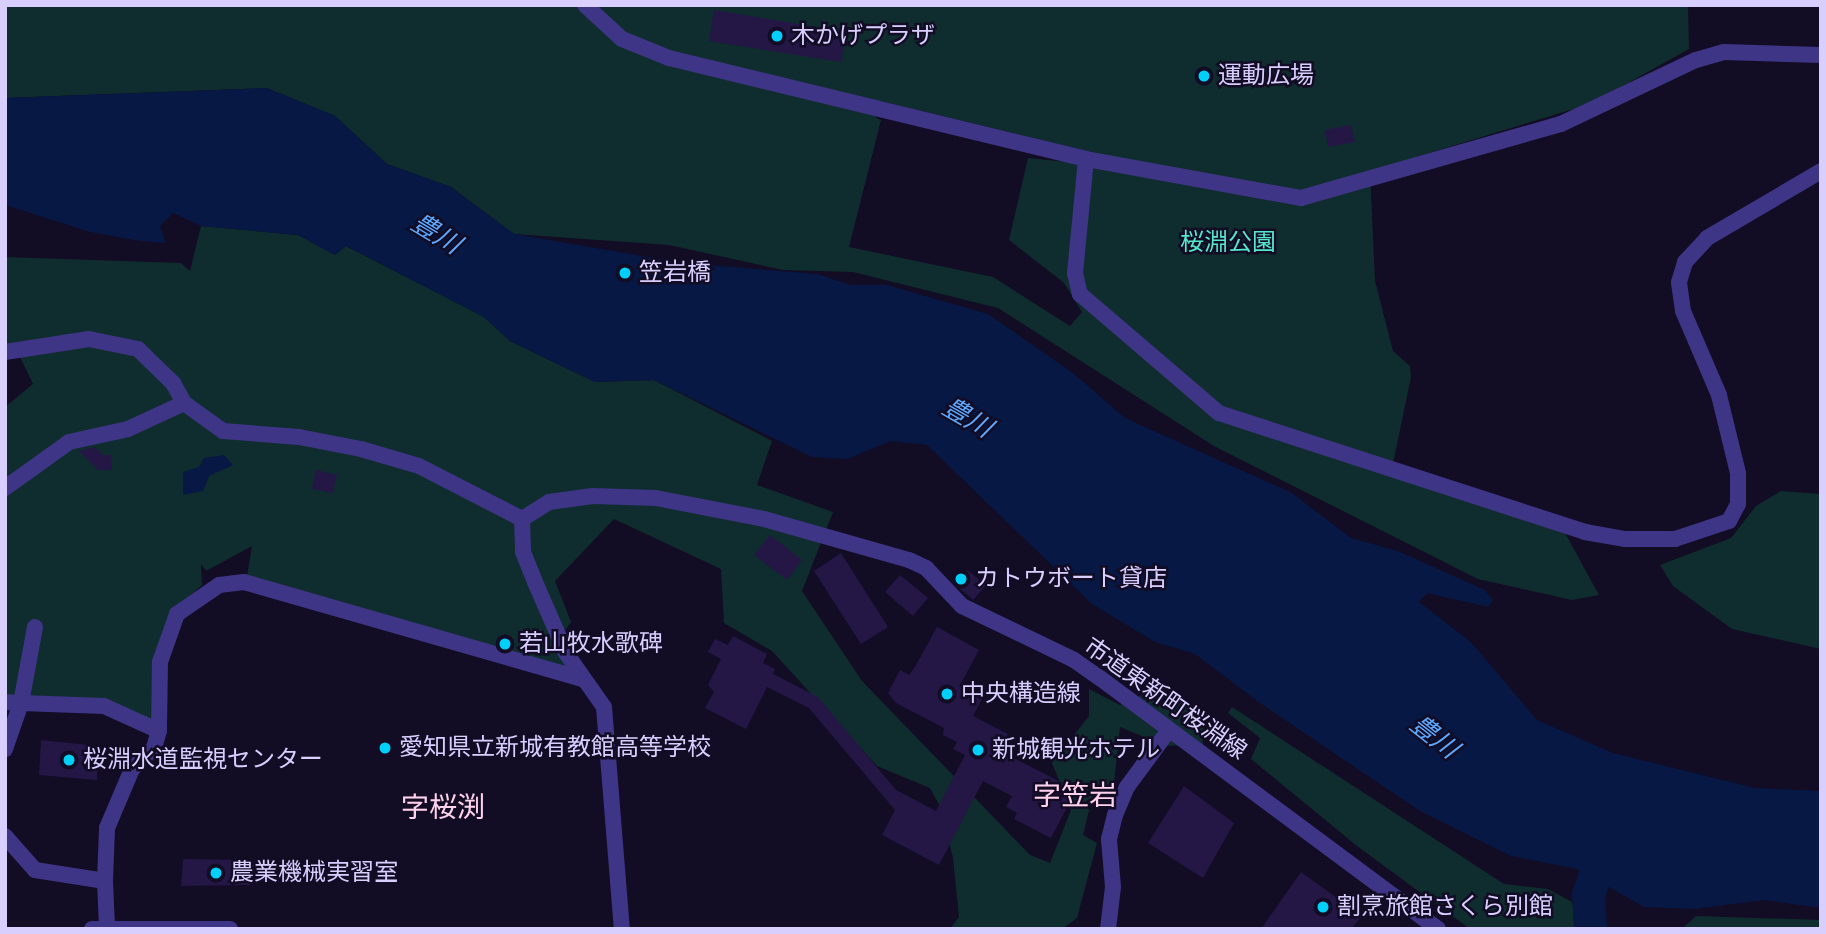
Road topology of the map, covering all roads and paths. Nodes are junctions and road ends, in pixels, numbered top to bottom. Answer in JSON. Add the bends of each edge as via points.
{"nodes":[{"id":1,"x":585,"y":5,"type":"edge"},
{"id":2,"x":1821,"y":55,"type":"edge"},
{"id":3,"x":1086,"y":159,"type":"junction"},
{"id":4,"x":1821,"y":171,"type":"edge"},
{"id":5,"x":5,"y":352,"type":"edge"},
{"id":6,"x":184,"y":403,"type":"junction"},
{"id":7,"x":5,"y":488,"type":"edge"},
{"id":8,"x":522,"y":519,"type":"junction"},
{"id":9,"x":35,"y":627,"type":"dead end"},
{"id":10,"x":582,"y":679,"type":"junction"},
{"id":11,"x":13,"y":703,"type":"edge"},
{"id":12,"x":1168,"y":730,"type":"junction"},
{"id":13,"x":159,"y":731,"type":"junction"},
{"id":14,"x":5,"y":749,"type":"edge"},
{"id":15,"x":5,"y":836,"type":"edge"},
{"id":16,"x":104,"y":881,"type":"junction"},
{"id":17,"x":99,"y":928,"type":"edge"},
{"id":18,"x":230,"y":929,"type":"edge"},
{"id":19,"x":622,"y":929,"type":"edge"},
{"id":20,"x":1108,"y":929,"type":"edge"},
{"id":21,"x":1438,"y":929,"type":"edge"}],
"edges":[{"from":1,"to":3,"type":"street","via":[[622,39],[669,58]]},
{"from":2,"to":3,"type":"street","via":[[1724,52],[1696,60],[1561,124],[1301,198]]},
{"from":3,"to":4,"type":"street","via":[[1075,273],[1080,294],[1219,413],[1585,532],[1625,539],[1675,539],[1729,521],[1738,503],[1738,473],[1718,396],[1684,311],[1679,282],[1685,262],[1707,239]]},
{"from":5,"to":6,"type":"street","via":[[89,339],[138,349],[173,383]]},
{"from":6,"to":7,"type":"street","via":[[128,429],[89,434],[61,446]]},
{"from":6,"to":8,"type":"street","via":[[223,431],[299,437],[419,466]]},
{"from":8,"to":10,"type":"street","via":[[523,552],[559,639]]},
{"from":8,"to":12,"type":"street","name":"市道東新町桜淵線","via":[[549,502],[593,496],[656,498],[764,519],[909,560],[926,568],[962,606],[1074,660]]},
{"from":9,"to":11,"type":"street"},
{"from":10,"to":13,"type":"street","via":[[244,582],[219,584],[177,614],[160,662]]},
{"from":10,"to":19,"type":"street","via":[[604,707]]},
{"from":11,"to":13,"type":"street","via":[[104,706]]},
{"from":11,"to":14,"type":"street","via":[[16,728]]},
{"from":12,"to":20,"type":"street","via":[[1127,786],[1115,815],[1109,839],[1113,887]]},
{"from":12,"to":21,"type":"street","name":"市道東新町桜淵線"},
{"from":13,"to":16,"type":"street","via":[[154,748],[132,769],[107,828]]},
{"from":15,"to":16,"type":"street","via":[[35,870]]},
{"from":16,"to":17,"type":"street"},
{"from":17,"to":18,"type":"street"}]}
